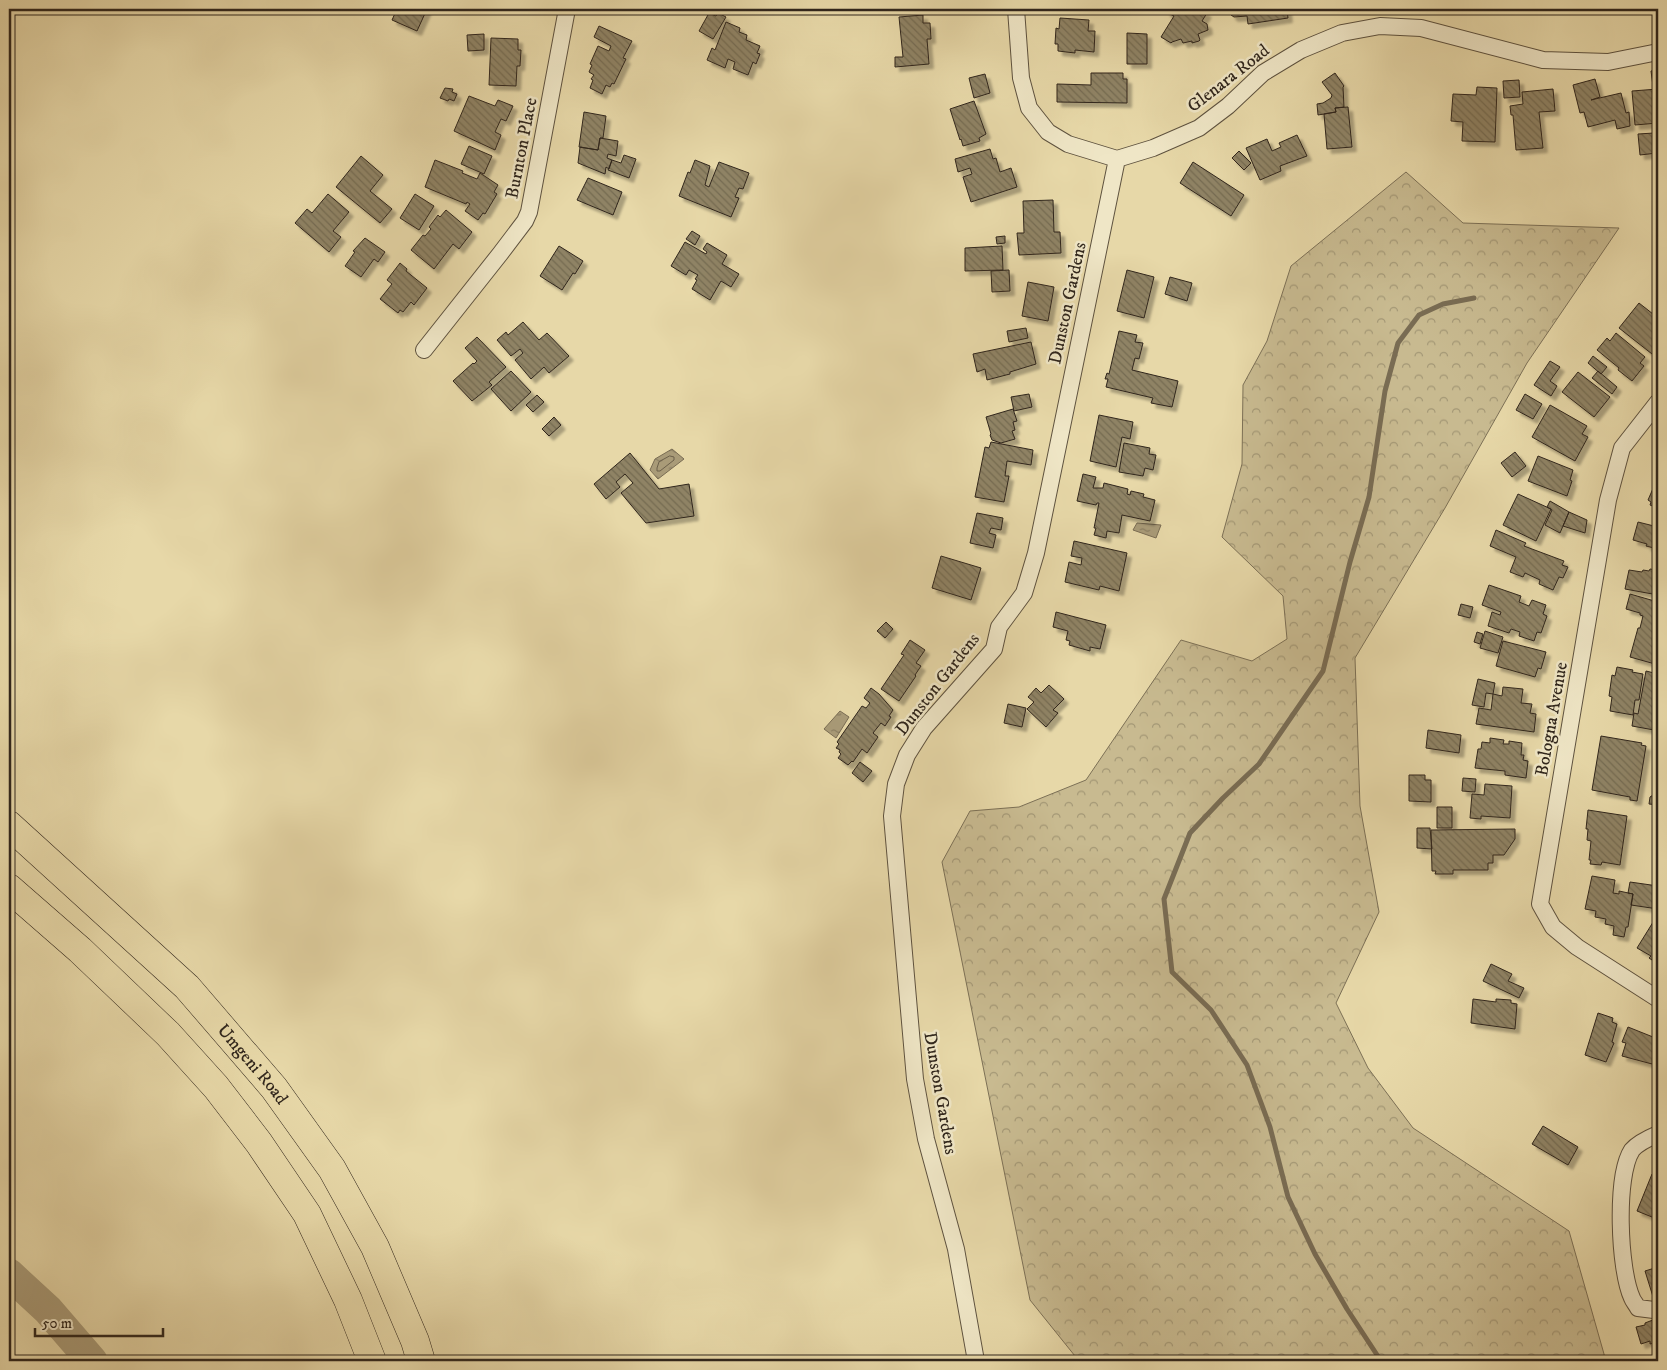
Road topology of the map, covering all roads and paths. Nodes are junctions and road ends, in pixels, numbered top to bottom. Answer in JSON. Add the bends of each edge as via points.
{"nodes":[{"id":1,"x":567,"y":9,"type":"edge"},
{"id":2,"x":1016,"y":9,"type":"edge"},
{"id":3,"x":1658,"y":52,"type":"edge"},
{"id":4,"x":1116,"y":159,"type":"junction"},
{"id":5,"x":424,"y":350,"type":"dead end"},
{"id":6,"x":1658,"y":402,"type":"edge"},
{"id":7,"x":9,"y":825,"type":"edge"},
{"id":8,"x":9,"y":888,"type":"edge"},
{"id":9,"x":1658,"y":999,"type":"edge"},
{"id":10,"x":1658,"y":1134,"type":"edge"},
{"id":11,"x":1658,"y":1308,"type":"edge"},
{"id":12,"x":372,"y":1361,"type":"edge"},
{"id":13,"x":422,"y":1361,"type":"edge"},
{"id":14,"x":976,"y":1361,"type":"edge"}],
"edges":[{"from":1,"to":5,"type":"street","name":"Burnton Place","via":[[529,212]]},
{"from":2,"to":4,"type":"street","via":[[1021,78],[1029,108],[1048,132],[1068,144]]},
{"from":3,"to":4,"type":"street","name":"Glenara Road","via":[[1608,62],[1543,60],[1421,28],[1380,26],[1352,31],[1301,50],[1263,73],[1199,128],[1153,148]]},
{"from":4,"to":14,"type":"street","name":"Dunston Gardens","via":[[1036,553],[1024,593],[1000,626],[994,649],[924,728],[907,755],[896,784],[892,816],[915,1079],[926,1140],[956,1249]]},
{"from":6,"to":9,"type":"street","name":"Bologna Avenue","via":[[1622,448],[1608,500],[1540,904],[1553,927],[1577,947]]},
{"from":7,"to":13,"type":"highway","name":"Umgeni Road","via":[[187,987],[274,1088],[332,1169],[375,1247]]},
{"from":8,"to":12,"type":"highway","via":[[168,1034],[216,1087],[259,1143],[306,1214],[348,1300]]},
{"from":10,"to":11,"type":"street","via":[[1633,1148],[1625,1166],[1621,1193],[1623,1262],[1631,1297],[1638,1308]]}]}
